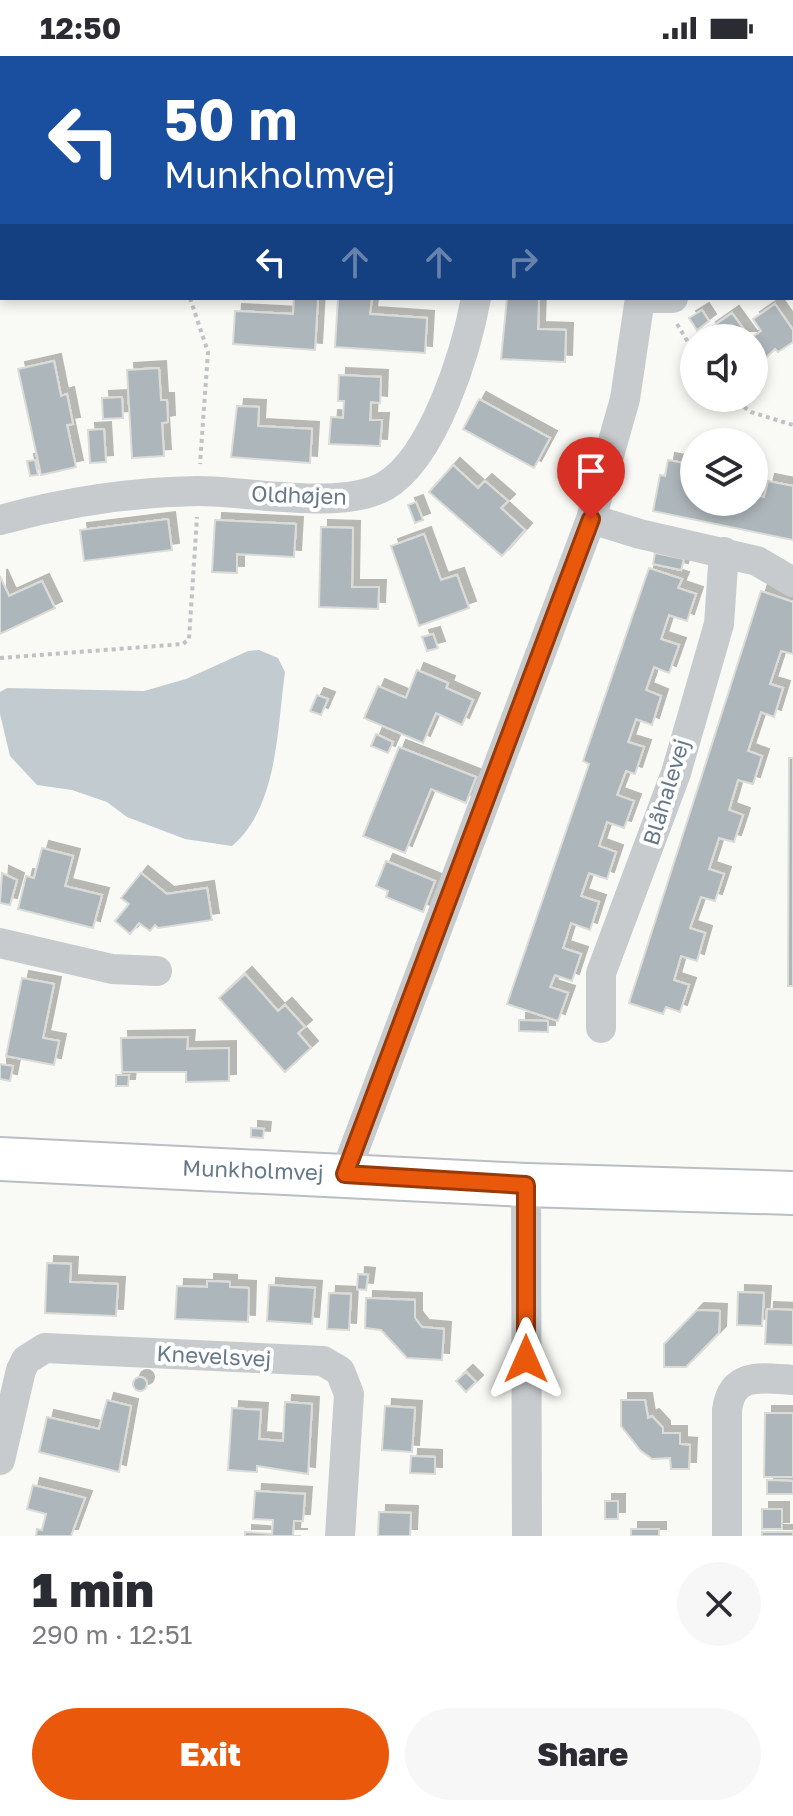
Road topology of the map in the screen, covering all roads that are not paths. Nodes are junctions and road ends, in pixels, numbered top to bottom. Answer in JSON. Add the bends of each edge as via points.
{"nodes":[{"id":1,"x":476,"y":300,"type":"edge"},
{"id":2,"x":640,"y":300,"type":"edge"},
{"id":3,"x":591,"y":519,"type":"junction"},
{"id":4,"x":0,"y":520,"type":"edge"},
{"id":5,"x":724,"y":552,"type":"junction"},
{"id":6,"x":793,"y":582,"type":"edge"},
{"id":7,"x":0,"y":943,"type":"edge"},
{"id":8,"x":157,"y":971,"type":"dead end"},
{"id":9,"x":602,"y":1028,"type":"dead end"},
{"id":10,"x":0,"y":1159,"type":"edge"},
{"id":11,"x":345,"y":1174,"type":"junction"},
{"id":12,"x":526,"y":1185,"type":"junction"},
{"id":13,"x":793,"y":1193,"type":"edge"},
{"id":14,"x":793,"y":1380,"type":"edge"},
{"id":15,"x":0,"y":1460,"type":"edge"},
{"id":16,"x":340,"y":1536,"type":"edge"},
{"id":17,"x":527,"y":1536,"type":"edge"},
{"id":18,"x":727,"y":1536,"type":"edge"}],
"edges":[{"from":1,"to":4,"type":"street","name":"Oldhøjen","via":[[439,412],[412,461],[388,484],[341,498],[198,491],[101,499]]},
{"from":2,"to":3,"type":"street","via":[[622,414]]},
{"from":3,"to":5,"type":"street"},
{"from":3,"to":11,"type":"street"},
{"from":5,"to":6,"type":"street","via":[[764,564]]},
{"from":5,"to":9,"type":"street","name":"Blåhalevej","via":[[719,624],[676,773],[601,973]]},
{"from":7,"to":8,"type":"street","via":[[112,969]]},
{"from":10,"to":11,"type":"street","name":"Munkholmvej"},
{"from":11,"to":12,"type":"street","name":"Munkholmvej"},
{"from":12,"to":13,"type":"street","name":"Munkholmvej"},
{"from":12,"to":17,"type":"street"},
{"from":14,"to":18,"type":"street","via":[[748,1378],[732,1390],[727,1410]]},
{"from":15,"to":16,"type":"street","name":"Knevelsvej","via":[[21,1370],[45,1348],[323,1361],[340,1371],[349,1394]]}]}
